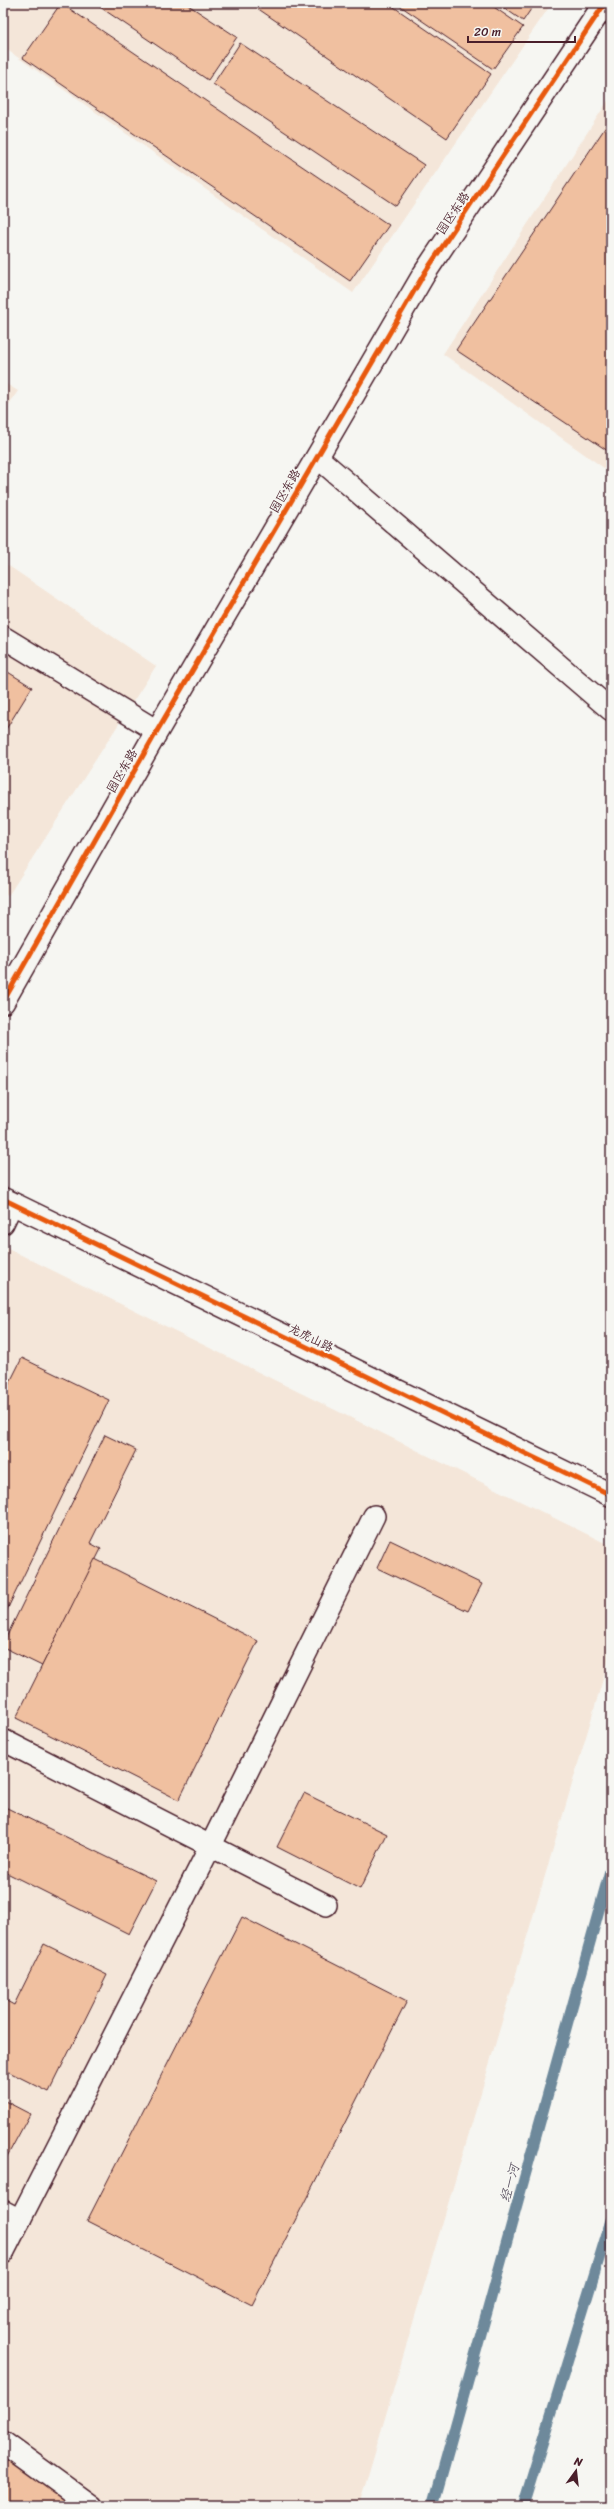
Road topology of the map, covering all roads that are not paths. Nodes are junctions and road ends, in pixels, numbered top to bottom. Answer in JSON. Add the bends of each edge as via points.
{"nodes":[{"id":1,"x":605,"y":3,"type":"edge"},
{"id":2,"x":317,"y":457,"type":"junction"},
{"id":3,"x":3,"y":637,"type":"edge"},
{"id":4,"x":611,"y":710,"type":"edge"},
{"id":5,"x":157,"y":731,"type":"junction"},
{"id":6,"x":3,"y":1002,"type":"edge"},
{"id":7,"x":6,"y":1209,"type":"edge"},
{"id":8,"x":611,"y":1496,"type":"edge"},
{"id":9,"x":374,"y":1516,"type":"dead end"},
{"id":10,"x":3,"y":1740,"type":"edge"},
{"id":11,"x":210,"y":1847,"type":"junction"},
{"id":12,"x":326,"y":1905,"type":"dead end"},
{"id":13,"x":12,"y":2216,"type":"edge"},
{"id":14,"x":3,"y":2253,"type":"edge"},
{"id":15,"x":3,"y":2442,"type":"edge"},
{"id":16,"x":91,"y":2506,"type":"edge"}],
"edges":[{"from":1,"to":2,"type":"street","name":"园区东路","via":[[424,274]]},
{"from":2,"to":4,"type":"lane"},
{"from":2,"to":5,"type":"street","name":"园区东路"},
{"from":3,"to":5,"type":"lane"},
{"from":5,"to":6,"type":"street","name":"园区东路"},
{"from":7,"to":8,"type":"street","name":"龙虎山路"},
{"from":9,"to":11,"type":"lane"},
{"from":10,"to":11,"type":"lane"},
{"from":11,"to":12,"type":"lane"},
{"from":11,"to":13,"type":"lane"},
{"from":13,"to":14,"type":"lane"},
{"from":15,"to":16,"type":"lane"}]}
